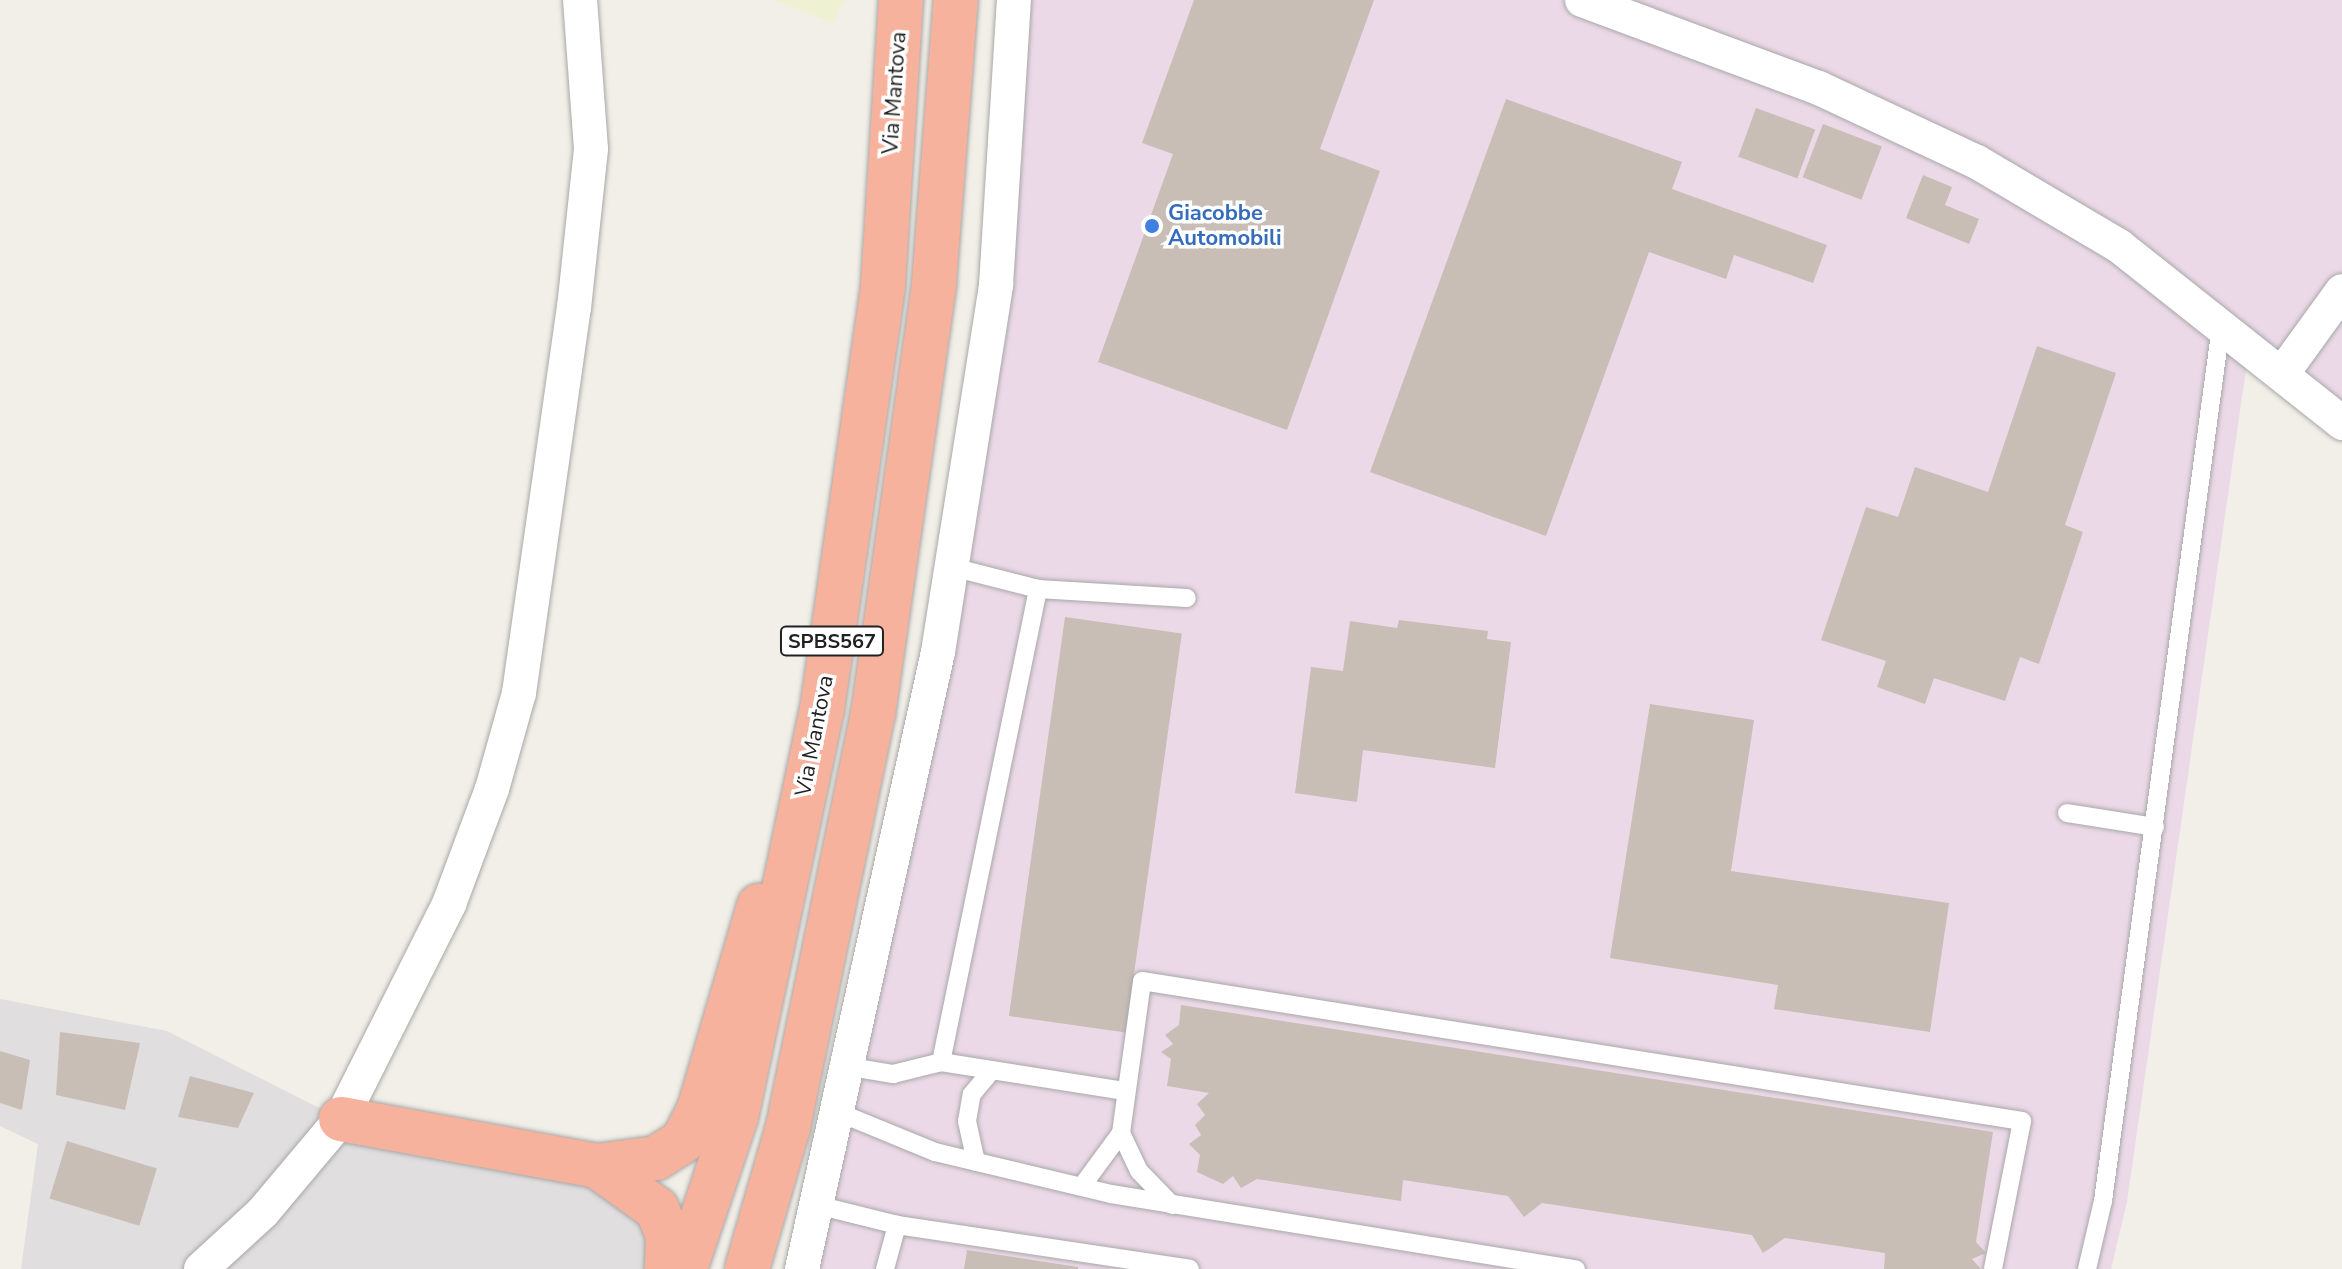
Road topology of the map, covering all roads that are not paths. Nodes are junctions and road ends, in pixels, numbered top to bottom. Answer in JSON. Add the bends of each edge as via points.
{"nodes":[{"id":1,"x":580,"y":0,"type":"edge"},
{"id":2,"x":901,"y":0,"type":"edge"},
{"id":3,"x":956,"y":0,"type":"edge"},
{"id":4,"x":1014,"y":0,"type":"edge"},
{"id":5,"x":1582,"y":0,"type":"edge"},
{"id":6,"x":2342,"y":291,"type":"edge"},
{"id":7,"x":2221,"y":326,"type":"junction"},
{"id":8,"x":2282,"y":374,"type":"junction"},
{"id":9,"x":2342,"y":423,"type":"edge"},
{"id":10,"x":952,"y":567,"type":"junction"},
{"id":11,"x":1038,"y":589,"type":"junction"},
{"id":12,"x":1187,"y":598,"type":"dead end"},
{"id":13,"x":803,"y":801,"type":"junction"},
{"id":14,"x":2067,"y":813,"type":"dead end"},
{"id":15,"x":2155,"y":827,"type":"junction"},
{"id":16,"x":941,"y":1062,"type":"junction"},
{"id":17,"x":851,"y":1067,"type":"junction"},
{"id":18,"x":992,"y":1070,"type":"junction"},
{"id":19,"x":1124,"y":1091,"type":"junction"},
{"id":20,"x":840,"y":1113,"type":"junction"},
{"id":21,"x":341,"y":1119,"type":"junction"},
{"id":22,"x":1121,"y":1133,"type":"junction"},
{"id":23,"x":976,"y":1162,"type":"junction"},
{"id":24,"x":597,"y":1166,"type":"junction"},
{"id":25,"x":1082,"y":1186,"type":"junction"},
{"id":26,"x":817,"y":1205,"type":"junction"},
{"id":27,"x":1172,"y":1205,"type":"junction"},
{"id":28,"x":897,"y":1225,"type":"junction"},
{"id":29,"x":201,"y":1269,"type":"edge"},
{"id":30,"x":667,"y":1269,"type":"edge"},
{"id":31,"x":685,"y":1269,"type":"edge"},
{"id":32,"x":747,"y":1269,"type":"edge"},
{"id":33,"x":802,"y":1269,"type":"edge"},
{"id":34,"x":885,"y":1269,"type":"edge"},
{"id":35,"x":1190,"y":1269,"type":"edge"},
{"id":36,"x":1576,"y":1269,"type":"edge"},
{"id":37,"x":1993,"y":1269,"type":"edge"},
{"id":38,"x":2087,"y":1269,"type":"edge"}],
"edges":[{"from":1,"to":21,"type":"street","via":[[591,149],[519,693],[449,904]]},
{"from":2,"to":13,"type":"highway","name":"Via Mantova","number":"SPBS567","via":[[883,285]]},
{"from":3,"to":32,"type":"highway","number":"SPBS567","via":[[934,283],[875,698],[791,1113]]},
{"from":4,"to":10,"type":"street","via":[[996,285]]},
{"from":5,"to":7,"type":"street","via":[[1819,88],[1977,162],[2119,246]]},
{"from":6,"to":8,"type":"street"},
{"from":7,"to":8,"type":"street"},
{"from":7,"to":15,"type":"lane"},
{"from":8,"to":9,"type":"street"},
{"from":10,"to":11,"type":"lane"},
{"from":10,"to":17,"type":"street"},
{"from":11,"to":12,"type":"lane"},
{"from":11,"to":16,"type":"lane"},
{"from":13,"to":24,"type":"highway","via":[[739,955],[699,1110],[683,1141],[656,1158]]},
{"from":13,"to":31,"type":"highway","name":"Via Mantova","number":"SPBS567","via":[[736,1117]]},
{"from":14,"to":15,"type":"lane"},
{"from":15,"to":38,"type":"lane","via":[[2103,1201]]},
{"from":16,"to":17,"type":"lane","via":[[893,1074]]},
{"from":16,"to":18,"type":"lane"},
{"from":17,"to":20,"type":"street"},
{"from":18,"to":19,"type":"lane"},
{"from":18,"to":23,"type":"lane","via":[[972,1094],[967,1121]]},
{"from":19,"to":22,"type":"lane"},
{"from":19,"to":37,"type":"lane","via":[[1142,981],[2022,1121]]},
{"from":20,"to":23,"type":"lane"},
{"from":20,"to":26,"type":"street"},
{"from":21,"to":24,"type":"highway"},
{"from":21,"to":29,"type":"street","via":[[263,1212]]},
{"from":22,"to":25,"type":"lane"},
{"from":22,"to":27,"type":"lane","via":[[1139,1171]]},
{"from":23,"to":25,"type":"lane"},
{"from":24,"to":30,"type":"highway","via":[[657,1209],[668,1235]]},
{"from":25,"to":27,"type":"lane"},
{"from":26,"to":28,"type":"lane"},
{"from":26,"to":33,"type":"street"},
{"from":27,"to":36,"type":"lane"},
{"from":28,"to":34,"type":"lane"},
{"from":28,"to":35,"type":"lane"}]}
